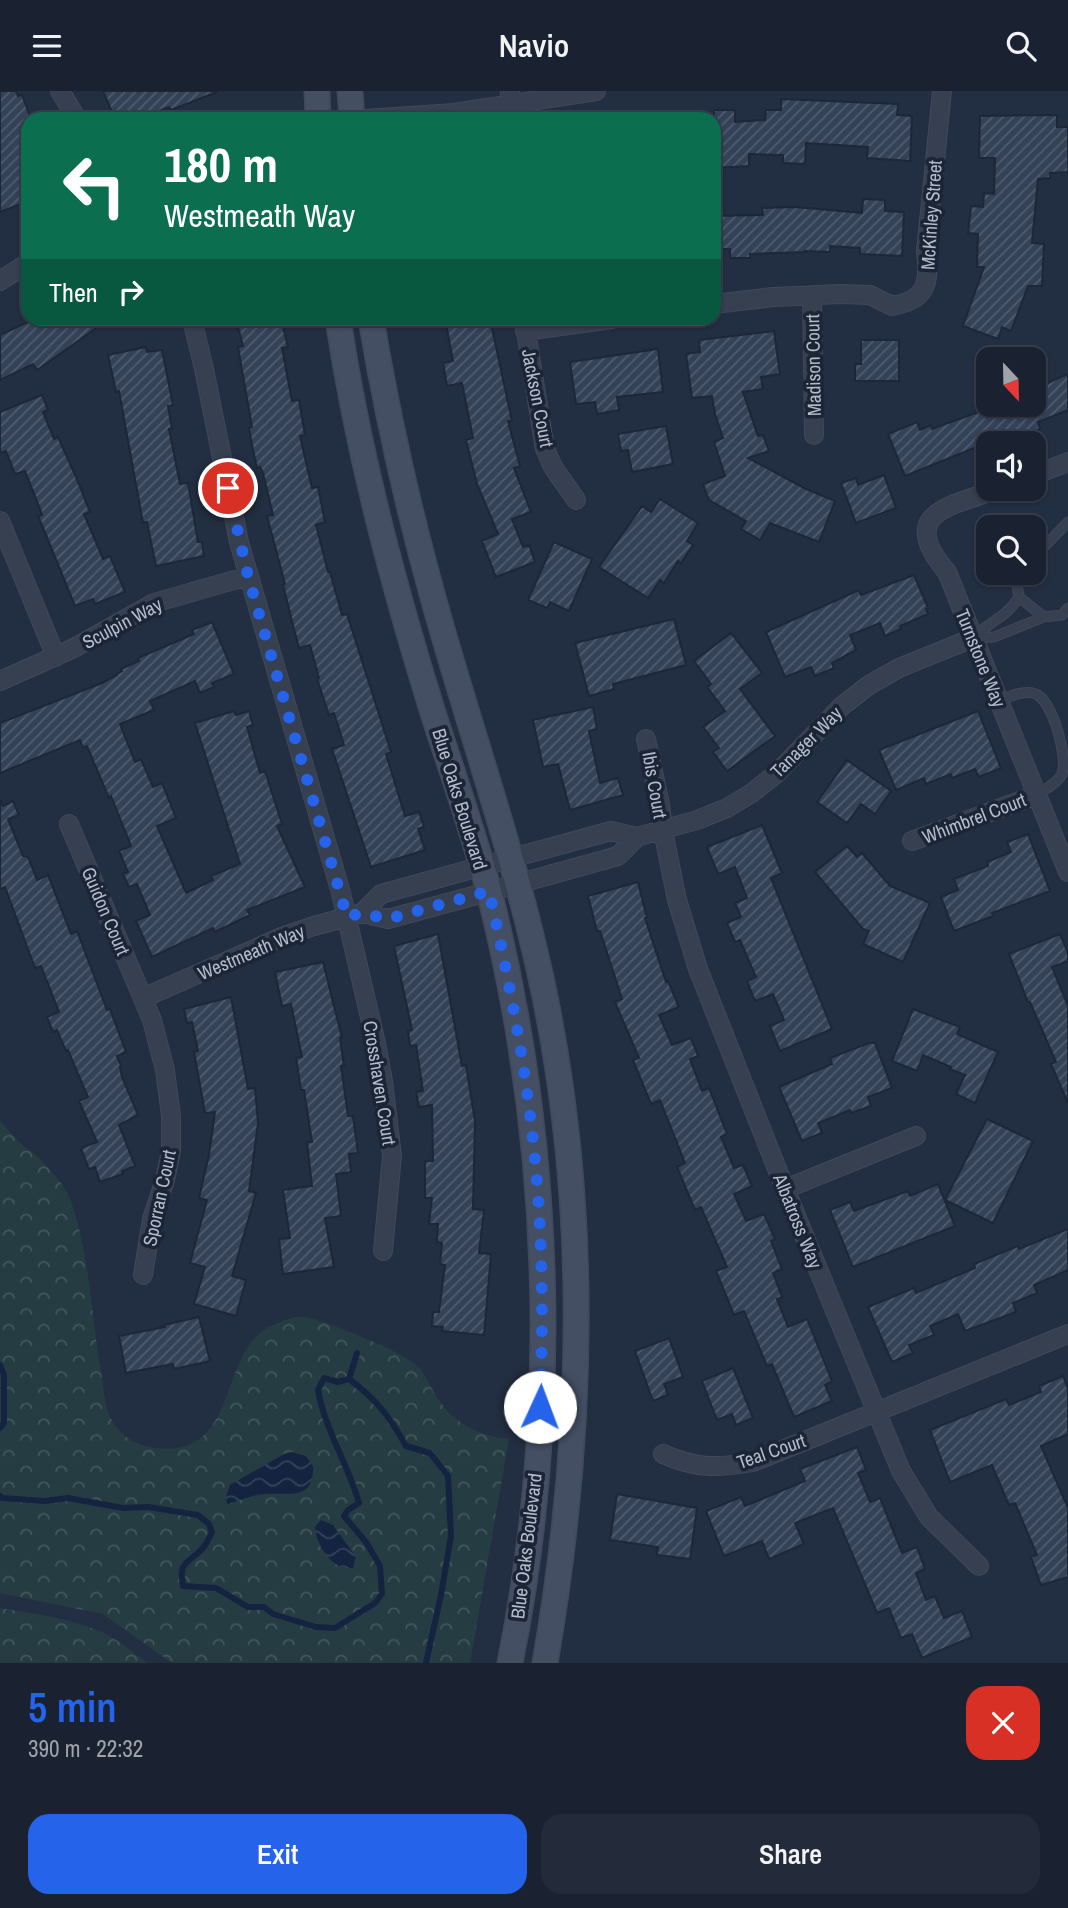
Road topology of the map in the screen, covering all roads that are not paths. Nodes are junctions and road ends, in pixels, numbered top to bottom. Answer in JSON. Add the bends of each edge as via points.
{"nodes":[{"id":1,"x":60,"y":91,"type":"edge"},
{"id":2,"x":317,"y":91,"type":"edge"},
{"id":3,"x":350,"y":91,"type":"edge"},
{"id":4,"x":596,"y":91,"type":"edge"},
{"id":5,"x":942,"y":91,"type":"edge"},
{"id":6,"x":509,"y":105,"type":"edge"},
{"id":7,"x":73,"y":112,"type":"edge"},
{"id":8,"x":318,"y":112,"type":"edge"},
{"id":9,"x":352,"y":112,"type":"edge"},
{"id":10,"x":461,"y":112,"type":"edge"},
{"id":11,"x":21,"y":268,"type":"edge"},
{"id":12,"x":0,"y":281,"type":"edge"},
{"id":13,"x":812,"y":295,"type":"junction"},
{"id":14,"x":721,"y":303,"type":"edge"},
{"id":15,"x":194,"y":326,"type":"edge"},
{"id":16,"x":339,"y":326,"type":"edge"},
{"id":17,"x":372,"y":326,"type":"edge"},
{"id":18,"x":524,"y":326,"type":"edge"},
{"id":19,"x":814,"y":435,"type":"dead end"},
{"id":20,"x":1068,"y":462,"type":"edge"},
{"id":21,"x":1046,"y":470,"type":"edge"},
{"id":22,"x":976,"y":497,"type":"edge"},
{"id":23,"x":576,"y":500,"type":"dead end"},
{"id":24,"x":0,"y":521,"type":"edge"},
{"id":25,"x":1068,"y":522,"type":"edge"},
{"id":26,"x":1046,"y":545,"type":"edge"},
{"id":27,"x":248,"y":576,"type":"junction"},
{"id":28,"x":1017,"y":585,"type":"edge"},
{"id":29,"x":1019,"y":597,"type":"junction"},
{"id":30,"x":1068,"y":608,"type":"edge"},
{"id":31,"x":1044,"y":617,"type":"junction"},
{"id":32,"x":973,"y":638,"type":"junction"},
{"id":33,"x":56,"y":657,"type":"junction"},
{"id":34,"x":0,"y":681,"type":"edge"},
{"id":35,"x":998,"y":701,"type":"junction"},
{"id":36,"x":646,"y":739,"type":"dead end"},
{"id":37,"x":1036,"y":795,"type":"junction"},
{"id":38,"x":69,"y":824,"type":"dead end"},
{"id":39,"x":663,"y":831,"type":"junction"},
{"id":40,"x":636,"y":837,"type":"junction"},
{"id":41,"x":912,"y":841,"type":"dead end"},
{"id":42,"x":510,"y":859,"type":"junction"},
{"id":43,"x":482,"y":866,"type":"junction"},
{"id":44,"x":1068,"y":872,"type":"edge"},
{"id":45,"x":517,"y":884,"type":"junction"},
{"id":46,"x":489,"y":891,"type":"junction"},
{"id":47,"x":355,"y":915,"type":"junction"},
{"id":48,"x":143,"y":998,"type":"junction"},
{"id":49,"x":916,"y":1136,"type":"dead end"},
{"id":50,"x":785,"y":1189,"type":"junction"},
{"id":51,"x":383,"y":1251,"type":"dead end"},
{"id":52,"x":143,"y":1275,"type":"dead end"},
{"id":53,"x":1068,"y":1334,"type":"edge"},
{"id":54,"x":877,"y":1412,"type":"junction"},
{"id":55,"x":663,"y":1454,"type":"dead end"},
{"id":56,"x":979,"y":1566,"type":"dead end"},
{"id":57,"x":510,"y":1663,"type":"edge"},
{"id":58,"x":545,"y":1663,"type":"edge"}],
"edges":[{"from":1,"to":7,"type":"street"},
{"from":2,"to":8,"type":"main road"},
{"from":3,"to":9,"type":"main road"},
{"from":4,"to":6,"type":"street"},
{"from":5,"to":13,"type":"street","name":"McKinley Street","via":[[924,289],[916,299],[892,306],[870,295]]},
{"from":6,"to":10,"type":"street"},
{"from":11,"to":12,"type":"street"},
{"from":13,"to":14,"type":"street","name":"McKinley Street"},
{"from":13,"to":19,"type":"street","name":"Madison Court"},
{"from":15,"to":27,"type":"street","name":"Crosshaven Court"},
{"from":16,"to":43,"type":"main road","name":"Blue Oaks Boulevard","via":[[374,505]]},
{"from":17,"to":42,"type":"main road","name":"Blue Oaks Boulevard","via":[[406,496]]},
{"from":18,"to":23,"type":"street","name":"Jackson Court","via":[[545,449]]},
{"from":20,"to":21,"type":"street"},
{"from":22,"to":32,"type":"street","name":"Turnstone Way","via":[[937,512],[928,521],[926,533]]},
{"from":24,"to":33,"type":"street"},
{"from":25,"to":26,"type":"lane"},
{"from":27,"to":33,"type":"street","name":"Sculpin Way","via":[[154,603]]},
{"from":27,"to":47,"type":"street","name":"Crosshaven Court"},
{"from":28,"to":29,"type":"lane"},
{"from":29,"to":31,"type":"lane"},
{"from":29,"to":32,"type":"lane","via":[[1005,616],[988,623]]},
{"from":30,"to":31,"type":"lane","via":[[1062,615]]},
{"from":31,"to":32,"type":"lane","via":[[994,637]]},
{"from":32,"to":35,"type":"street","name":"Turnstone Way"},
{"from":32,"to":39,"type":"street","name":"Tanager Way","via":[[869,685],[752,793],[727,808]]},
{"from":33,"to":34,"type":"street","name":"Sculpin Way"},
{"from":35,"to":37,"type":"street","name":"Turnstone Way"},
{"from":35,"to":37,"type":"lane","via":[[1026,692],[1037,694],[1048,707],[1066,761],[1059,780]]},
{"from":36,"to":39,"type":"street","name":"Ibis Court"},
{"from":37,"to":41,"type":"street","name":"Whimbrel Court"},
{"from":37,"to":44,"type":"street","name":"Turnstone Way"},
{"from":38,"to":48,"type":"street","name":"Guidon Court"},
{"from":39,"to":40,"type":"street","name":"Tanager Way"},
{"from":39,"to":50,"type":"street","name":"Albatross Way","via":[[698,969]]},
{"from":40,"to":42,"type":"street","name":"Tanager Way","via":[[611,831]]},
{"from":40,"to":45,"type":"street","name":"Tanager Way","via":[[618,856]]},
{"from":42,"to":43,"type":"street","name":"Tanager Way"},
{"from":42,"to":45,"type":"main road","name":"Blue Oaks Boulevard"},
{"from":43,"to":46,"type":"main road","name":"Blue Oaks Boulevard"},
{"from":43,"to":47,"type":"street","name":"Westmeath Way","via":[[381,894]]},
{"from":45,"to":46,"type":"street","name":"Tanager Way"},
{"from":45,"to":58,"type":"main road","name":"Blue Oaks Boulevard","via":[[553,1039],[565,1131],[577,1324],[566,1516]]},
{"from":46,"to":47,"type":"street","name":"Westmeath Way","via":[[388,919]]},
{"from":46,"to":57,"type":"main road","name":"Blue Oaks Boulevard","via":[[510,983],[532,1132],[542,1297],[539,1434]]},
{"from":47,"to":48,"type":"street","name":"Westmeath Way","via":[[284,936]]},
{"from":47,"to":51,"type":"street","name":"Crosshaven Court","via":[[390,1129]]},
{"from":48,"to":52,"type":"street","name":"Sporran Court","via":[[165,1070],[172,1132]]},
{"from":49,"to":50,"type":"street"},
{"from":50,"to":54,"type":"street","name":"Albatross Way"},
{"from":53,"to":54,"type":"street"},
{"from":54,"to":55,"type":"street","name":"Teal Court","via":[[753,1462],[724,1467],[687,1464]]},
{"from":54,"to":56,"type":"street","name":"Albatross Way","via":[[901,1471],[929,1517]]}]}
